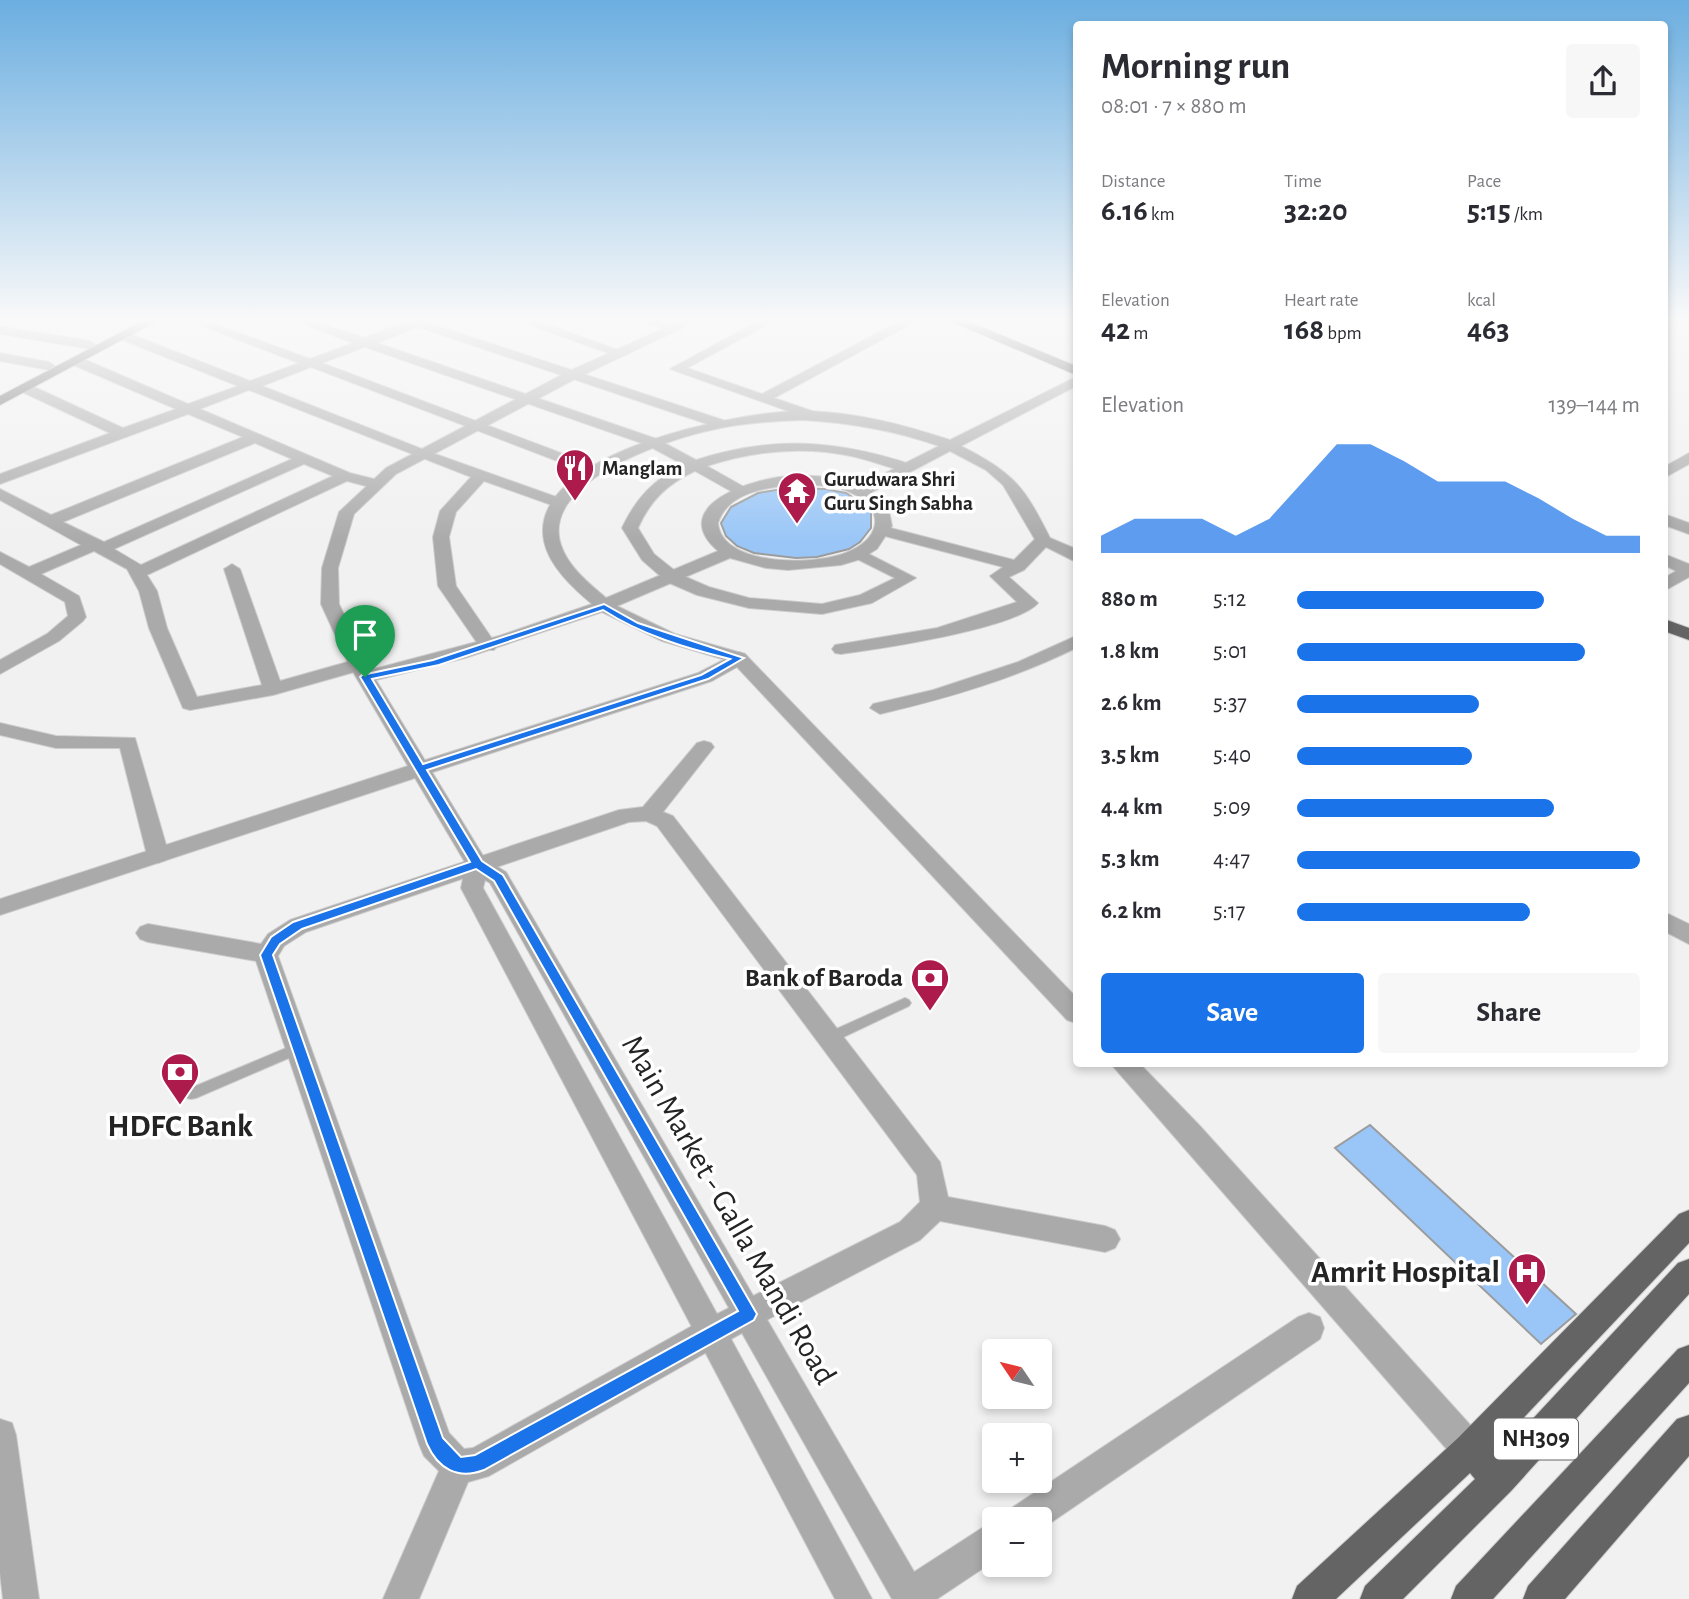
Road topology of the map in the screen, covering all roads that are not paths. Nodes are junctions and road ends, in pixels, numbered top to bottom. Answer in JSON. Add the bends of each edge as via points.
{"nodes":[{"id":1,"x":16,"y":393,"type":"edge"},
{"id":2,"x":35,"y":393,"type":"edge"},
{"id":3,"x":151,"y":393,"type":"edge"},
{"id":4,"x":232,"y":393,"type":"edge"},
{"id":5,"x":273,"y":393,"type":"edge"},
{"id":6,"x":390,"y":393,"type":"edge"},
{"id":7,"x":511,"y":393,"type":"edge"},
{"id":8,"x":538,"y":393,"type":"edge"},
{"id":9,"x":626,"y":393,"type":"edge"},
{"id":10,"x":744,"y":393,"type":"edge"},
{"id":11,"x":774,"y":393,"type":"edge"},
{"id":12,"x":1054,"y":393,"type":"edge"},
{"id":13,"x":527,"y":398,"type":"junction"},
{"id":14,"x":762,"y":399,"type":"junction"},
{"id":15,"x":0,"y":401,"type":"edge"},
{"id":16,"x":187,"y":408,"type":"junction"},
{"id":17,"x":813,"y":416,"type":"junction"},
{"id":18,"x":721,"y":424,"type":"junction"},
{"id":19,"x":475,"y":425,"type":"junction"},
{"id":20,"x":121,"y":433,"type":"junction"},
{"id":21,"x":254,"y":438,"type":"junction"},
{"id":22,"x":652,"y":443,"type":"junction"},
{"id":23,"x":953,"y":446,"type":"junction"},
{"id":24,"x":422,"y":454,"type":"junction"},
{"id":25,"x":1689,"y":457,"type":"edge"},
{"id":26,"x":303,"y":459,"type":"junction"},
{"id":27,"x":694,"y":465,"type":"junction"},
{"id":28,"x":908,"y":468,"type":"junction"},
{"id":29,"x":596,"y":471,"type":"junction"},
{"id":30,"x":1668,"y":471,"type":"edge"},
{"id":31,"x":481,"y":475,"type":"junction"},
{"id":32,"x":345,"y":476,"type":"junction"},
{"id":33,"x":0,"y":479,"type":"edge"},
{"id":34,"x":377,"y":484,"type":"junction"},
{"id":35,"x":741,"y":491,"type":"junction"},
{"id":36,"x":860,"y":492,"type":"junction"},
{"id":37,"x":0,"y":494,"type":"edge"},
{"id":38,"x":560,"y":503,"type":"junction"},
{"id":39,"x":51,"y":521,"type":"junction"},
{"id":40,"x":1668,"y":521,"type":"edge"},
{"id":41,"x":1689,"y":529,"type":"edge"},
{"id":42,"x":883,"y":530,"type":"junction"},
{"id":43,"x":1043,"y":540,"type":"junction"},
{"id":44,"x":100,"y":546,"type":"junction"},
{"id":45,"x":730,"y":552,"type":"junction"},
{"id":46,"x":857,"y":553,"type":"junction"},
{"id":47,"x":1073,"y":555,"type":"edge"},
{"id":48,"x":0,"y":557,"type":"edge"},
{"id":49,"x":1668,"y":561,"type":"edge"},
{"id":50,"x":1018,"y":566,"type":"junction"},
{"id":51,"x":232,"y":569,"type":"dead end"},
{"id":52,"x":28,"y":573,"type":"junction"},
{"id":53,"x":138,"y":573,"type":"junction"},
{"id":54,"x":673,"y":578,"type":"junction"},
{"id":55,"x":1668,"y":583,"type":"edge"},
{"id":56,"x":604,"y":606,"type":"junction"},
{"id":57,"x":1668,"y":612,"type":"edge"},
{"id":58,"x":1689,"y":621,"type":"edge"},
{"id":59,"x":1668,"y":626,"type":"edge"},
{"id":60,"x":1689,"y":635,"type":"edge"},
{"id":61,"x":1073,"y":642,"type":"edge"},
{"id":62,"x":488,"y":646,"type":"junction"},
{"id":63,"x":841,"y":649,"type":"dead end"},
{"id":64,"x":739,"y":658,"type":"junction"},
{"id":65,"x":0,"y":668,"type":"edge"},
{"id":66,"x":362,"y":671,"type":"junction"},
{"id":67,"x":273,"y":689,"type":"junction"},
{"id":68,"x":880,"y":708,"type":"dead end"},
{"id":69,"x":0,"y":729,"type":"edge"},
{"id":70,"x":704,"y":747,"type":"dead end"},
{"id":71,"x":420,"y":769,"type":"junction"},
{"id":72,"x":649,"y":814,"type":"junction"},
{"id":73,"x":159,"y":855,"type":"junction"},
{"id":74,"x":478,"y":864,"type":"junction"},
{"id":75,"x":0,"y":907,"type":"edge"},
{"id":76,"x":1668,"y":922,"type":"edge"},
{"id":77,"x":148,"y":933,"type":"dead end"},
{"id":78,"x":1689,"y":935,"type":"edge"},
{"id":79,"x":267,"y":954,"type":"junction"},
{"id":80,"x":905,"y":1003,"type":"dead end"},
{"id":81,"x":1073,"y":1010,"type":"edge"},
{"id":82,"x":829,"y":1038,"type":"junction"},
{"id":83,"x":298,"y":1048,"type":"junction"},
{"id":84,"x":1127,"y":1067,"type":"edge"},
{"id":85,"x":191,"y":1094,"type":"dead end"},
{"id":86,"x":934,"y":1207,"type":"junction"},
{"id":87,"x":1689,"y":1223,"type":"edge"},
{"id":88,"x":1105,"y":1239,"type":"dead end"},
{"id":89,"x":1689,"y":1273,"type":"edge"},
{"id":90,"x":748,"y":1314,"type":"junction"},
{"id":91,"x":1309,"y":1328,"type":"dead end"},
{"id":92,"x":712,"y":1332,"type":"junction"},
{"id":93,"x":1573,"y":1344,"type":"junction"},
{"id":94,"x":1689,"y":1360,"type":"edge"},
{"id":95,"x":1603,"y":1366,"type":"junction"},
{"id":96,"x":1689,"y":1431,"type":"edge"},
{"id":97,"x":0,"y":1435,"type":"edge"},
{"id":98,"x":1470,"y":1450,"type":"junction"},
{"id":99,"x":458,"y":1466,"type":"junction"},
{"id":100,"x":1499,"y":1479,"type":"junction"},
{"id":101,"x":1043,"y":1507,"type":"edge"},
{"id":102,"x":982,"y":1548,"type":"edge"},
{"id":103,"x":911,"y":1597,"type":"edge"},
{"id":104,"x":22,"y":1599,"type":"edge"},
{"id":105,"x":401,"y":1599,"type":"edge"},
{"id":106,"x":854,"y":1599,"type":"edge"},
{"id":107,"x":1310,"y":1599,"type":"edge"},
{"id":108,"x":1378,"y":1599,"type":"edge"},
{"id":109,"x":1469,"y":1599,"type":"edge"},
{"id":110,"x":1541,"y":1599,"type":"edge"}],
"edges":[{"from":1,"to":15,"type":"main road"},
{"from":2,"to":20,"type":"street"},
{"from":3,"to":16,"type":"street"},
{"from":4,"to":16,"type":"street"},
{"from":5,"to":24,"type":"street"},
{"from":6,"to":19,"type":"street"},
{"from":7,"to":13,"type":"street"},
{"from":8,"to":13,"type":"street","name":"Main Market - Galla Mandi Road"},
{"from":9,"to":18,"type":"street"},
{"from":10,"to":14,"type":"street"},
{"from":11,"to":14,"type":"street"},
{"from":12,"to":23,"type":"street"},
{"from":13,"to":19,"type":"street","name":"Main Market - Galla Mandi Road"},
{"from":13,"to":22,"type":"street"},
{"from":14,"to":17,"type":"street"},
{"from":16,"to":20,"type":"street"},
{"from":16,"to":21,"type":"street"},
{"from":17,"to":18,"type":"street"},
{"from":17,"to":23,"type":"street","via":[[908,429]]},
{"from":18,"to":22,"type":"street"},
{"from":19,"to":24,"type":"street","name":"Main Market - Galla Mandi Road"},
{"from":19,"to":29,"type":"street"},
{"from":20,"to":33,"type":"street"},
{"from":21,"to":26,"type":"street"},
{"from":21,"to":39,"type":"street"},
{"from":22,"to":27,"type":"street"},
{"from":22,"to":29,"type":"street"},
{"from":23,"to":28,"type":"street"},
{"from":23,"to":43,"type":"street","via":[[994,468],[1012,486]]},
{"from":24,"to":31,"type":"street"},
{"from":24,"to":34,"type":"street","name":"Main Market - Galla Mandi Road"},
{"from":25,"to":30,"type":"street"},
{"from":26,"to":32,"type":"street"},
{"from":26,"to":44,"type":"street"},
{"from":27,"to":28,"type":"street","via":[[771,448],[815,447],[850,451]]},
{"from":27,"to":35,"type":"street"},
{"from":27,"to":54,"type":"street","via":[[642,503],[630,528],[648,557]]},
{"from":28,"to":36,"type":"street"},
{"from":29,"to":38,"type":"street"},
{"from":31,"to":38,"type":"street"},
{"from":31,"to":62,"type":"street","via":[[448,511],[441,537],[447,586]]},
{"from":32,"to":34,"type":"street"},
{"from":32,"to":53,"type":"street"},
{"from":34,"to":66,"type":"street","name":"Main Market - Galla Mandi Road","via":[[347,512],[330,568],[330,604]]},
{"from":35,"to":36,"type":"street","via":[[764,484],[815,480]]},
{"from":35,"to":45,"type":"street","via":[[712,513],[710,527],[716,540]]},
{"from":36,"to":42,"type":"street","via":[[877,504],[884,518]]},
{"from":37,"to":39,"type":"street"},
{"from":38,"to":56,"type":"street","via":[[550,540],[556,555]]},
{"from":39,"to":44,"type":"street"},
{"from":40,"to":41,"type":"street"},
{"from":42,"to":46,"type":"street"},
{"from":42,"to":50,"type":"street"},
{"from":43,"to":47,"type":"street"},
{"from":43,"to":50,"type":"street"},
{"from":44,"to":52,"type":"street"},
{"from":44,"to":53,"type":"street"},
{"from":45,"to":46,"type":"street","via":[[754,562],[785,566],[816,565]]},
{"from":45,"to":54,"type":"street"},
{"from":46,"to":54,"type":"street","via":[[908,578],[866,599],[822,609],[749,603]]},
{"from":48,"to":52,"type":"street"},
{"from":49,"to":55,"type":"street","via":[[1688,570]]},
{"from":50,"to":63,"type":"street","via":[[998,576],[1029,603],[984,622],[919,639]]},
{"from":51,"to":67,"type":"street"},
{"from":52,"to":65,"type":"street","via":[[73,600],[77,617],[71,627]]},
{"from":53,"to":67,"type":"street","via":[[190,704]]},
{"from":54,"to":56,"type":"street"},
{"from":56,"to":62,"type":"street"},
{"from":56,"to":64,"type":"street","via":[[634,625]]},
{"from":57,"to":58,"type":"highway"},
{"from":59,"to":60,"type":"highway"},
{"from":61,"to":68,"type":"street","via":[[1025,666]]},
{"from":62,"to":66,"type":"street","via":[[436,663]]},
{"from":64,"to":71,"type":"street","via":[[705,677]]},
{"from":64,"to":81,"type":"street"},
{"from":66,"to":67,"type":"street"},
{"from":66,"to":71,"type":"street","name":"Main Market - Galla Mandi Road"},
{"from":69,"to":73,"type":"street","via":[[56,742],[128,742]]},
{"from":70,"to":72,"type":"street"},
{"from":71,"to":73,"type":"street"},
{"from":71,"to":74,"type":"street","name":"Main Market - Galla Mandi Road"},
{"from":72,"to":74,"type":"street","via":[[627,815]]},
{"from":72,"to":82,"type":"street","via":[[665,821]]},
{"from":73,"to":75,"type":"street"},
{"from":74,"to":79,"type":"street","via":[[298,926],[276,940]]},
{"from":74,"to":90,"type":"street","name":"Main Market - Galla Mandi Road","via":[[498,878]]},
{"from":74,"to":92,"type":"street","via":[[472,888]]},
{"from":76,"to":78,"type":"street"},
{"from":77,"to":79,"type":"street"},
{"from":79,"to":83,"type":"street"},
{"from":80,"to":82,"type":"lane"},
{"from":82,"to":86,"type":"street","via":[[930,1171]]},
{"from":83,"to":85,"type":"lane"},
{"from":83,"to":99,"type":"street","via":[[436,1444]]},
{"from":84,"to":98,"type":"street"},
{"from":86,"to":88,"type":"street"},
{"from":86,"to":90,"type":"street","via":[[910,1231]]},
{"from":87,"to":93,"type":"highway"},
{"from":89,"to":95,"type":"highway","number":"NH309"},
{"from":90,"to":92,"type":"street"},
{"from":90,"to":103,"type":"street","name":"Main Market - Galla Mandi Road"},
{"from":91,"to":101,"type":"street"},
{"from":92,"to":99,"type":"street","via":[[477,1464]]},
{"from":92,"to":106,"type":"street"},
{"from":93,"to":95,"type":"highway"},
{"from":93,"to":98,"type":"highway"},
{"from":94,"to":109,"type":"highway","number":"NH309"},
{"from":95,"to":100,"type":"highway","number":"NH309"},
{"from":96,"to":110,"type":"highway"},
{"from":97,"to":104,"type":"street"},
{"from":98,"to":100,"type":"highway"},
{"from":98,"to":107,"type":"highway"},
{"from":99,"to":105,"type":"street"},
{"from":100,"to":108,"type":"highway","number":"NH309"},
{"from":102,"to":103,"type":"street"}]}
